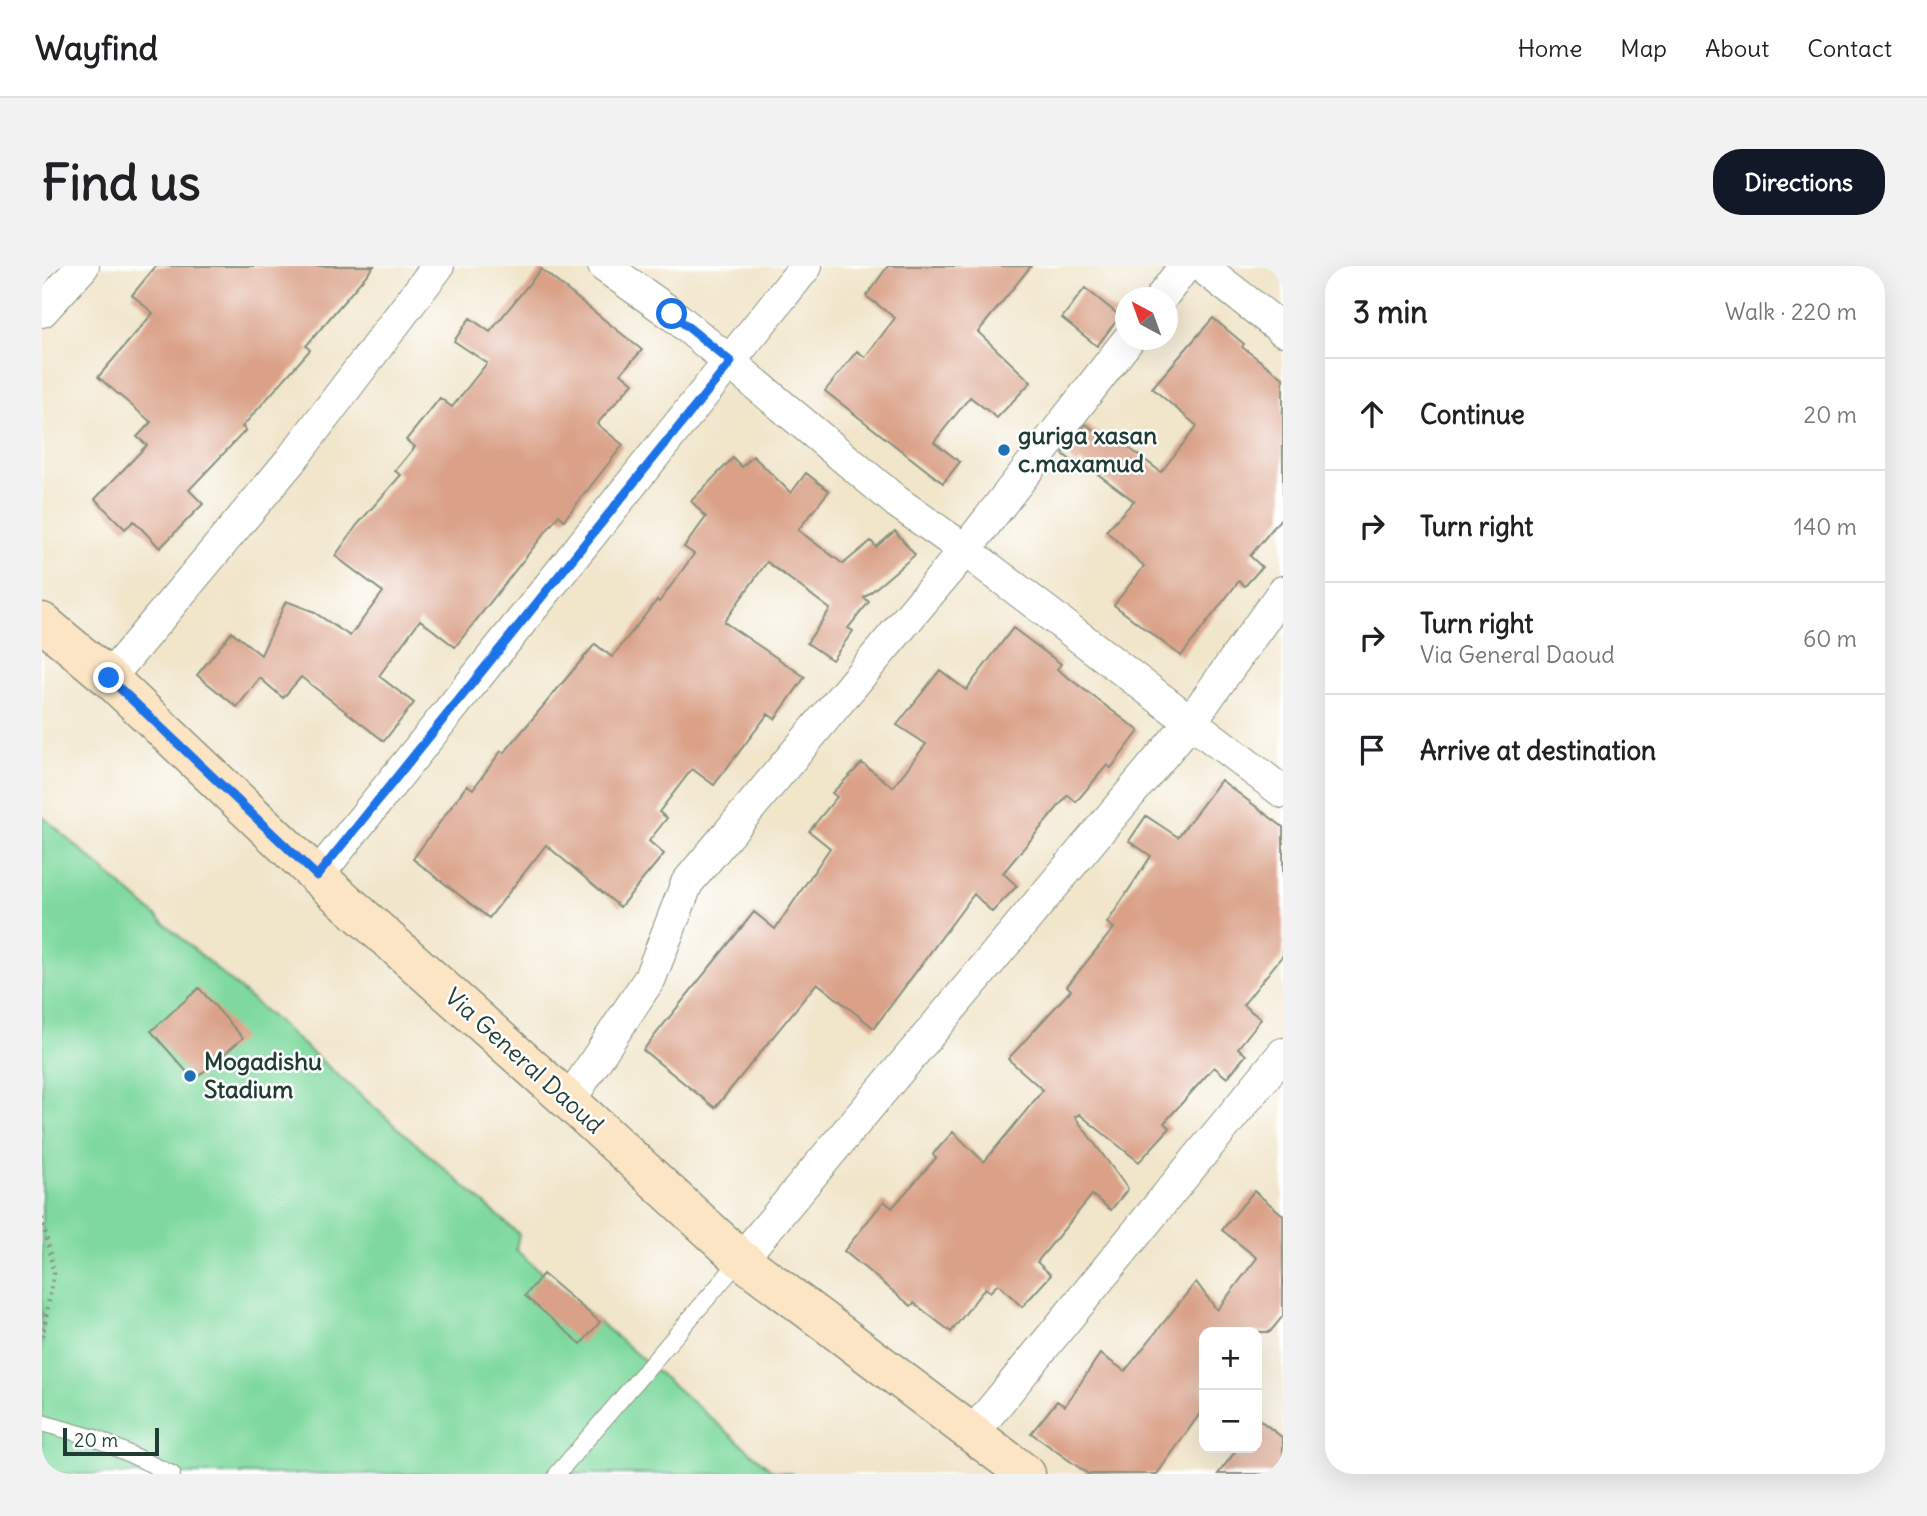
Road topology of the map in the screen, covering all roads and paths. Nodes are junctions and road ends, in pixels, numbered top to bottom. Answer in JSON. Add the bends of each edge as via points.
{"nodes":[{"id":1,"x":83,"y":266,"type":"edge"},
{"id":2,"x":438,"y":266,"type":"edge"},
{"id":3,"x":604,"y":266,"type":"edge"},
{"id":4,"x":806,"y":266,"type":"edge"},
{"id":5,"x":1185,"y":266,"type":"edge"},
{"id":6,"x":1201,"y":266,"type":"edge"},
{"id":7,"x":1169,"y":287,"type":"edge"},
{"id":8,"x":42,"y":311,"type":"edge"},
{"id":9,"x":1283,"y":330,"type":"edge"},
{"id":10,"x":1120,"y":350,"type":"edge"},
{"id":11,"x":731,"y":362,"type":"junction"},
{"id":12,"x":965,"y":550,"type":"junction"},
{"id":13,"x":1283,"y":592,"type":"edge"},
{"id":14,"x":42,"y":622,"type":"edge"},
{"id":15,"x":109,"y":678,"type":"junction"},
{"id":16,"x":1191,"y":721,"type":"junction"},
{"id":17,"x":1283,"y":792,"type":"edge"},
{"id":18,"x":317,"y":876,"type":"junction"},
{"id":19,"x":1283,"y":1054,"type":"edge"},
{"id":20,"x":569,"y":1101,"type":"junction"},
{"id":21,"x":42,"y":1218,"type":"edge"},
{"id":22,"x":741,"y":1259,"type":"junction"},
{"id":23,"x":42,"y":1338,"type":"edge"},
{"id":24,"x":42,"y":1423,"type":"edge"},
{"id":25,"x":973,"y":1433,"type":"junction"},
{"id":26,"x":172,"y":1474,"type":"edge"},
{"id":27,"x":557,"y":1474,"type":"edge"},
{"id":28,"x":1026,"y":1474,"type":"edge"}],
"edges":[{"from":1,"to":8,"type":"street"},
{"from":2,"to":15,"type":"street","via":[[291,460]]},
{"from":3,"to":11,"type":"street"},
{"from":4,"to":11,"type":"street"},
{"from":5,"to":7,"type":"street"},
{"from":6,"to":9,"type":"street"},
{"from":10,"to":12,"type":"street"},
{"from":11,"to":12,"type":"street","via":[[897,502]]},
{"from":11,"to":18,"type":"street"},
{"from":12,"to":16,"type":"street"},
{"from":12,"to":20,"type":"street","via":[[687,883],[650,978]]},
{"from":13,"to":16,"type":"street"},
{"from":14,"to":15,"type":"main road","name":"Via General Daoud"},
{"from":15,"to":18,"type":"main road","name":"Via General Daoud"},
{"from":16,"to":17,"type":"street"},
{"from":16,"to":22,"type":"street"},
{"from":18,"to":20,"type":"main road","name":"Via General Daoud"},
{"from":19,"to":25,"type":"street"},
{"from":20,"to":22,"type":"main road","name":"Via General Daoud"},
{"from":21,"to":23,"type":"path","via":[[54,1273]]},
{"from":22,"to":25,"type":"main road","name":"Via General Daoud"},
{"from":22,"to":27,"type":"lane"},
{"from":24,"to":26,"type":"lane","via":[[95,1438]]},
{"from":25,"to":28,"type":"main road","name":"Via General Daoud"}]}
